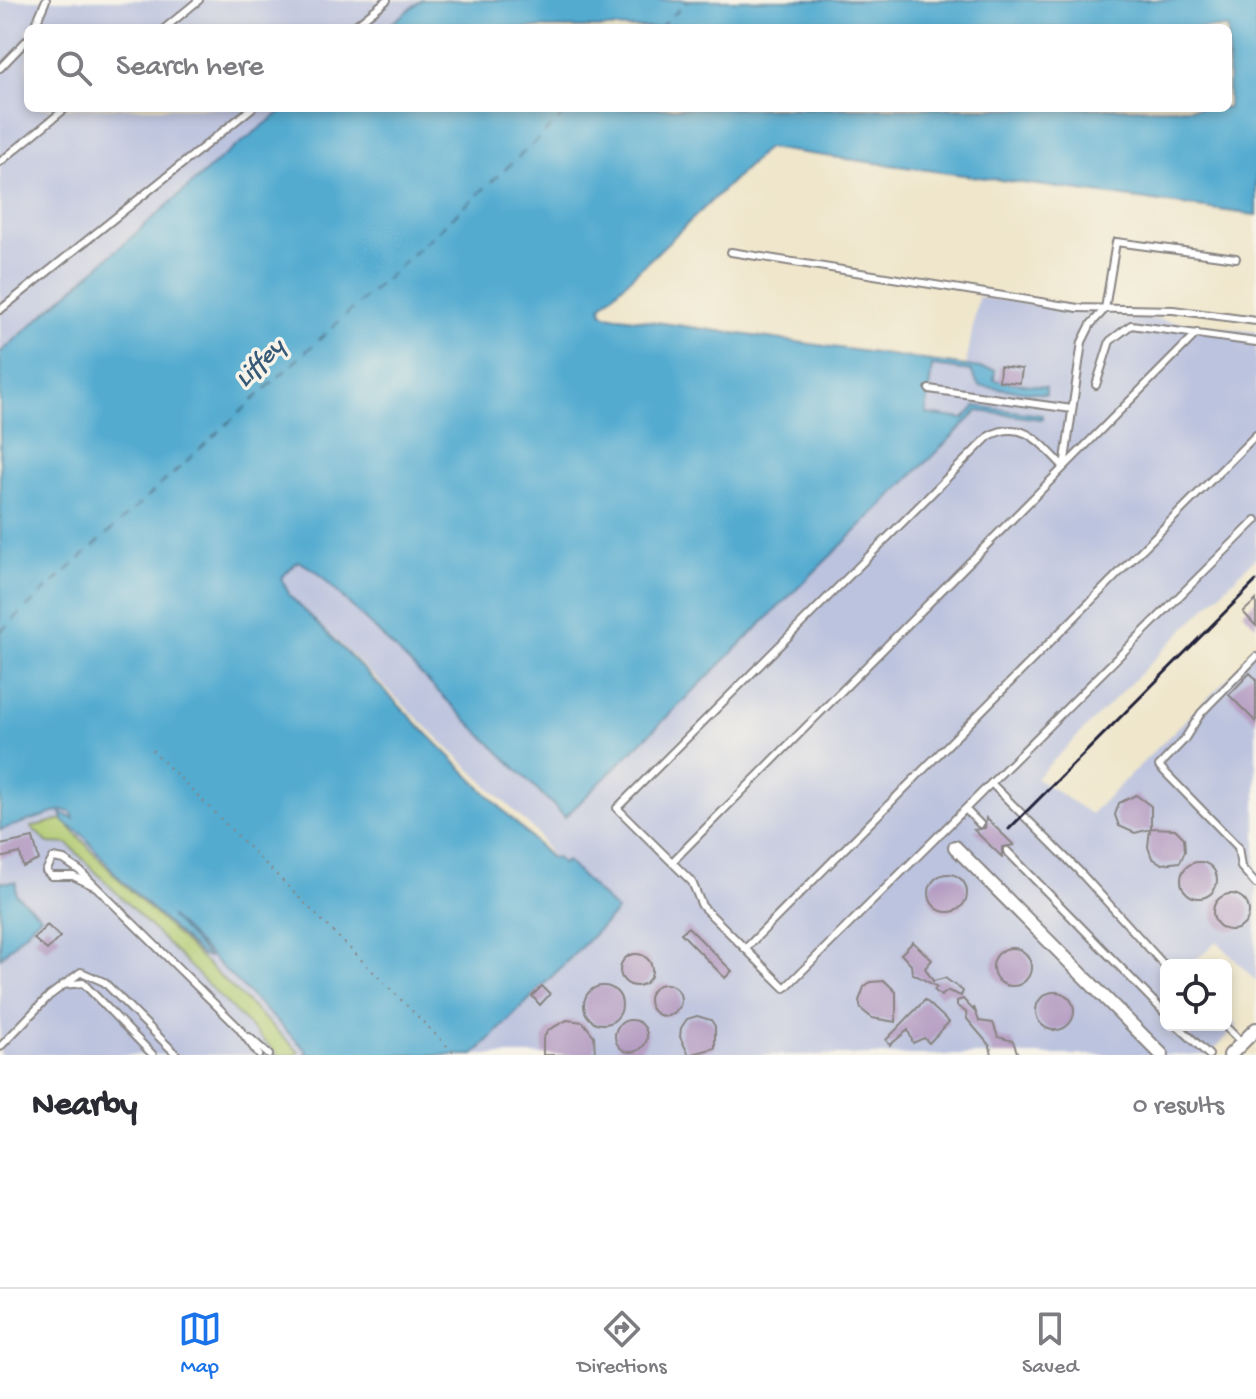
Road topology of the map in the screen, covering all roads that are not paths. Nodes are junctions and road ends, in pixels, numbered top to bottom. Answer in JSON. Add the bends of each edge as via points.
{"nodes":[{"id":1,"x":46,"y":0,"type":"edge"},
{"id":2,"x":199,"y":0,"type":"edge"},
{"id":3,"x":387,"y":0,"type":"edge"},
{"id":4,"x":36,"y":24,"type":"edge"},
{"id":5,"x":170,"y":24,"type":"edge"},
{"id":6,"x":357,"y":24,"type":"edge"},
{"id":7,"x":24,"y":43,"type":"edge"},
{"id":8,"x":0,"y":68,"type":"edge"},
{"id":9,"x":61,"y":112,"type":"edge"},
{"id":10,"x":247,"y":112,"type":"edge"},
{"id":11,"x":0,"y":162,"type":"edge"},
{"id":12,"x":731,"y":252,"type":"dead end"},
{"id":13,"x":1236,"y":258,"type":"dead end"},
{"id":14,"x":1105,"y":309,"type":"junction"},
{"id":15,"x":0,"y":310,"type":"edge"},
{"id":16,"x":1256,"y":321,"type":"edge"},
{"id":17,"x":1197,"y":333,"type":"junction"},
{"id":18,"x":1256,"y":342,"type":"edge"},
{"id":19,"x":1096,"y":385,"type":"dead end"},
{"id":20,"x":929,"y":389,"type":"dead end"},
{"id":21,"x":1072,"y":409,"type":"junction"},
{"id":22,"x":1256,"y":435,"type":"edge"},
{"id":23,"x":1064,"y":467,"type":"junction"},
{"id":24,"x":1255,"y":524,"type":"edge"},
{"id":25,"x":1256,"y":657,"type":"edge"},
{"id":26,"x":992,"y":784,"type":"junction"},
{"id":27,"x":966,"y":810,"type":"junction"},
{"id":28,"x":980,"y":824,"type":"dead end"},
{"id":29,"x":955,"y":847,"type":"dead end"},
{"id":30,"x":1007,"y":851,"type":"dead end"},
{"id":31,"x":672,"y":862,"type":"junction"},
{"id":32,"x":1256,"y":884,"type":"edge"},
{"id":33,"x":94,"y":886,"type":"junction"},
{"id":34,"x":745,"y":949,"type":"junction"},
{"id":35,"x":1160,"y":960,"type":"edge"},
{"id":36,"x":62,"y":986,"type":"junction"},
{"id":37,"x":1160,"y":1008,"type":"edge"},
{"id":38,"x":1256,"y":1029,"type":"edge"},
{"id":39,"x":1183,"y":1031,"type":"edge"},
{"id":40,"x":1230,"y":1031,"type":"edge"},
{"id":41,"x":243,"y":1032,"type":"junction"},
{"id":42,"x":1242,"y":1043,"type":"junction"},
{"id":43,"x":0,"y":1047,"type":"edge"},
{"id":44,"x":153,"y":1055,"type":"edge"},
{"id":45,"x":177,"y":1055,"type":"edge"},
{"id":46,"x":259,"y":1055,"type":"edge"},
{"id":47,"x":269,"y":1055,"type":"edge"},
{"id":48,"x":1162,"y":1055,"type":"edge"},
{"id":49,"x":1209,"y":1055,"type":"edge"},
{"id":50,"x":1230,"y":1055,"type":"edge"}],
"edges":[{"from":1,"to":4,"type":"lane"},
{"from":2,"to":5,"type":"lane"},
{"from":3,"to":6,"type":"lane"},
{"from":7,"to":8,"type":"lane"},
{"from":9,"to":11,"type":"lane"},
{"from":10,"to":15,"type":"lane"},
{"from":12,"to":14,"type":"lane"},
{"from":13,"to":14,"type":"lane","via":[[1116,242]]},
{"from":14,"to":16,"type":"lane","via":[[1173,310]]},
{"from":14,"to":21,"type":"lane","via":[[1082,342]]},
{"from":17,"to":18,"type":"lane"},
{"from":17,"to":19,"type":"lane","via":[[1140,324],[1124,327],[1106,351]]},
{"from":17,"to":23,"type":"lane"},
{"from":20,"to":21,"type":"lane"},
{"from":21,"to":23,"type":"lane"},
{"from":22,"to":34,"type":"lane"},
{"from":23,"to":31,"type":"lane"},
{"from":23,"to":31,"type":"lane","via":[[1029,433],[1016,428],[989,436],[617,808]]},
{"from":24,"to":26,"type":"lane"},
{"from":25,"to":32,"type":"lane","via":[[1159,766],[1238,847],[1241,867]]},
{"from":26,"to":27,"type":"lane"},
{"from":26,"to":35,"type":"lane"},
{"from":27,"to":28,"type":"lane"},
{"from":27,"to":34,"type":"lane","via":[[785,988]]},
{"from":29,"to":48,"type":"street"},
{"from":30,"to":37,"type":"lane"},
{"from":31,"to":34,"type":"lane","via":[[692,882],[702,906]]},
{"from":33,"to":33,"type":"lane","via":[[73,876],[51,876],[48,864],[53,858],[64,860]]},
{"from":33,"to":41,"type":"lane"},
{"from":36,"to":43,"type":"lane"},
{"from":36,"to":44,"type":"lane","via":[[83,983]]},
{"from":36,"to":45,"type":"lane","via":[[81,972],[104,982]]},
{"from":38,"to":42,"type":"street"},
{"from":39,"to":49,"type":"lane"},
{"from":40,"to":42,"type":"lane"},
{"from":41,"to":46,"type":"lane"},
{"from":41,"to":47,"type":"lane"},
{"from":42,"to":50,"type":"street"}]}
